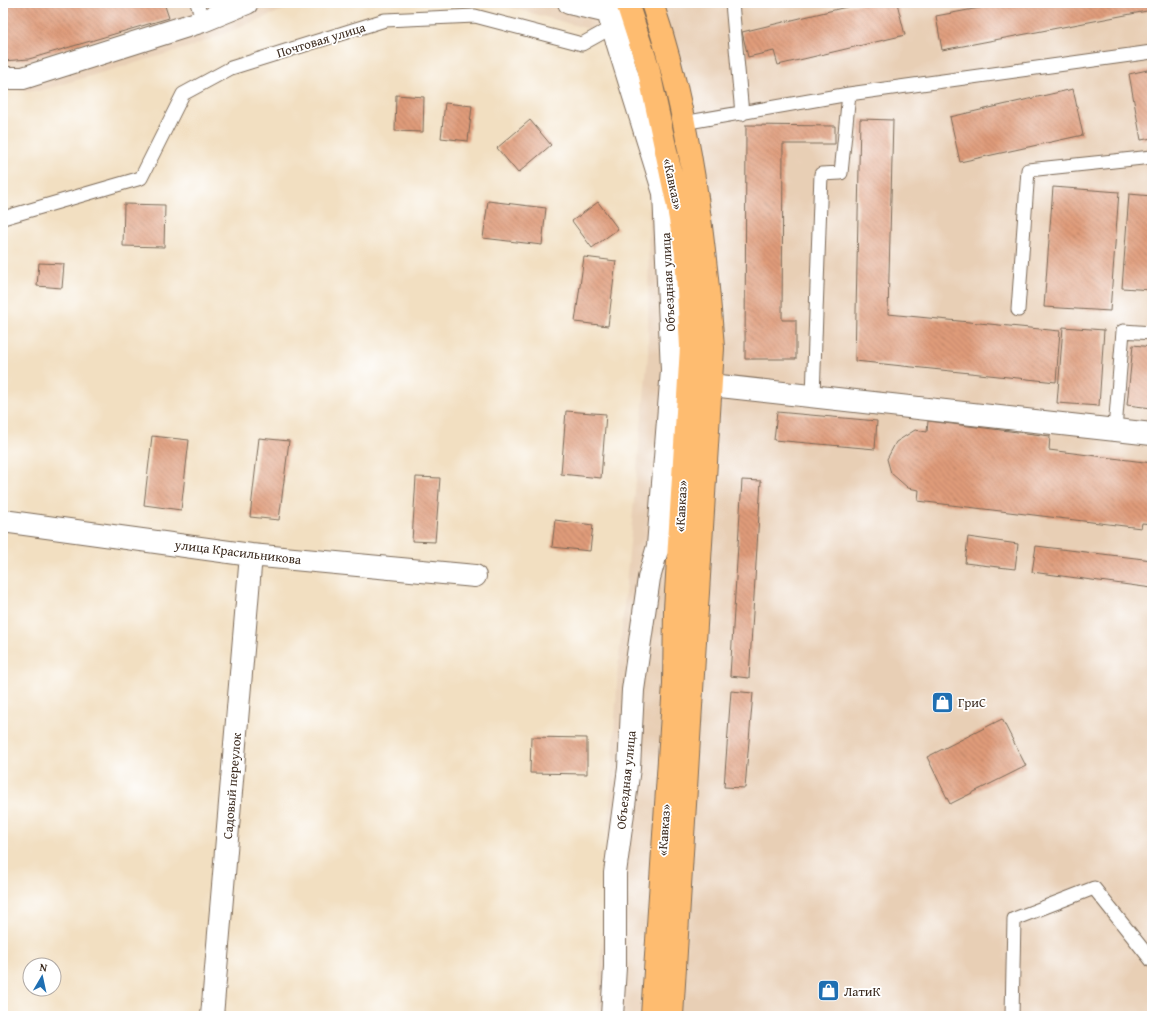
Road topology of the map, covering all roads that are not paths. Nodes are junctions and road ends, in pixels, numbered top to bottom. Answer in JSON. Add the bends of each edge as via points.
{"nodes":[{"id":1,"x":247,"y":3,"type":"edge"},
{"id":2,"x":569,"y":3,"type":"edge"},
{"id":3,"x":652,"y":3,"type":"edge"},
{"id":4,"x":732,"y":3,"type":"edge"},
{"id":5,"x":200,"y":12,"type":"edge"},
{"id":6,"x":617,"y":13,"type":"edge"},
{"id":7,"x":1152,"y":52,"type":"edge"},
{"id":8,"x":3,"y":78,"type":"edge"},
{"id":9,"x":850,"y":94,"type":"junction"},
{"id":10,"x":742,"y":114,"type":"junction"},
{"id":11,"x":683,"y":123,"type":"junction"},
{"id":12,"x":1152,"y":157,"type":"edge"},
{"id":13,"x":3,"y":218,"type":"edge"},
{"id":14,"x":1018,"y":310,"type":"dead end"},
{"id":15,"x":1152,"y":333,"type":"edge"},
{"id":16,"x":688,"y":382,"type":"junction"},
{"id":17,"x":712,"y":385,"type":"junction"},
{"id":18,"x":813,"y":396,"type":"junction"},
{"id":19,"x":1116,"y":429,"type":"junction"},
{"id":20,"x":1152,"y":434,"type":"edge"},
{"id":21,"x":3,"y":521,"type":"edge"},
{"id":22,"x":680,"y":536,"type":"junction"},
{"id":23,"x":658,"y":546,"type":"junction"},
{"id":24,"x":251,"y":555,"type":"junction"},
{"id":25,"x":475,"y":576,"type":"dead end"},
{"id":26,"x":1152,"y":961,"type":"edge"},
{"id":27,"x":212,"y":1016,"type":"edge"},
{"id":28,"x":612,"y":1016,"type":"edge"},
{"id":29,"x":652,"y":1016,"type":"edge"},
{"id":30,"x":672,"y":1016,"type":"edge"},
{"id":31,"x":1012,"y":1016,"type":"edge"}],
"edges":[{"from":1,"to":5,"type":"street"},
{"from":2,"to":6,"type":"street"},
{"from":3,"to":11,"type":"main road","name":"«Кавказ»","via":[[667,48]]},
{"from":4,"to":10,"type":"lane"},
{"from":5,"to":8,"type":"street","via":[[23,78]]},
{"from":6,"to":13,"type":"lane","name":"Почтовая улица","via":[[582,44],[475,16],[385,20],[231,68],[182,94],[142,178]]},
{"from":6,"to":16,"type":"main road","name":"«Кавказ»","via":[[648,67],[686,253],[690,347]]},
{"from":6,"to":23,"type":"street","name":"Объездная улица","via":[[664,193],[672,370]]},
{"from":7,"to":9,"type":"lane"},
{"from":9,"to":10,"type":"lane"},
{"from":9,"to":18,"type":"lane","via":[[841,173],[821,174]]},
{"from":10,"to":11,"type":"lane"},
{"from":11,"to":17,"type":"main road","name":"«Кавказ»","via":[[708,272],[713,348]]},
{"from":12,"to":14,"type":"lane","via":[[1028,170]]},
{"from":15,"to":19,"type":"lane","via":[[1123,331]]},
{"from":16,"to":17,"type":"street"},
{"from":16,"to":22,"type":"main road","name":"«Кавказ»"},
{"from":17,"to":18,"type":"street"},
{"from":17,"to":30,"type":"main road","name":"«Кавказ»"},
{"from":18,"to":19,"type":"street"},
{"from":19,"to":20,"type":"street"},
{"from":21,"to":24,"type":"street","name":"улица Красильникова"},
{"from":22,"to":23,"type":"street"},
{"from":22,"to":29,"type":"main road","name":"«Кавказ»","via":[[675,609],[674,684]]},
{"from":23,"to":28,"type":"street","name":"Объездная улица","via":[[648,578],[633,690],[630,768],[615,873]]},
{"from":24,"to":25,"type":"street","name":"улица Красильникова"},
{"from":24,"to":27,"type":"street","name":"Садовый переулок"},
{"from":26,"to":31,"type":"lane","via":[[1094,888],[1014,919]]}]}
